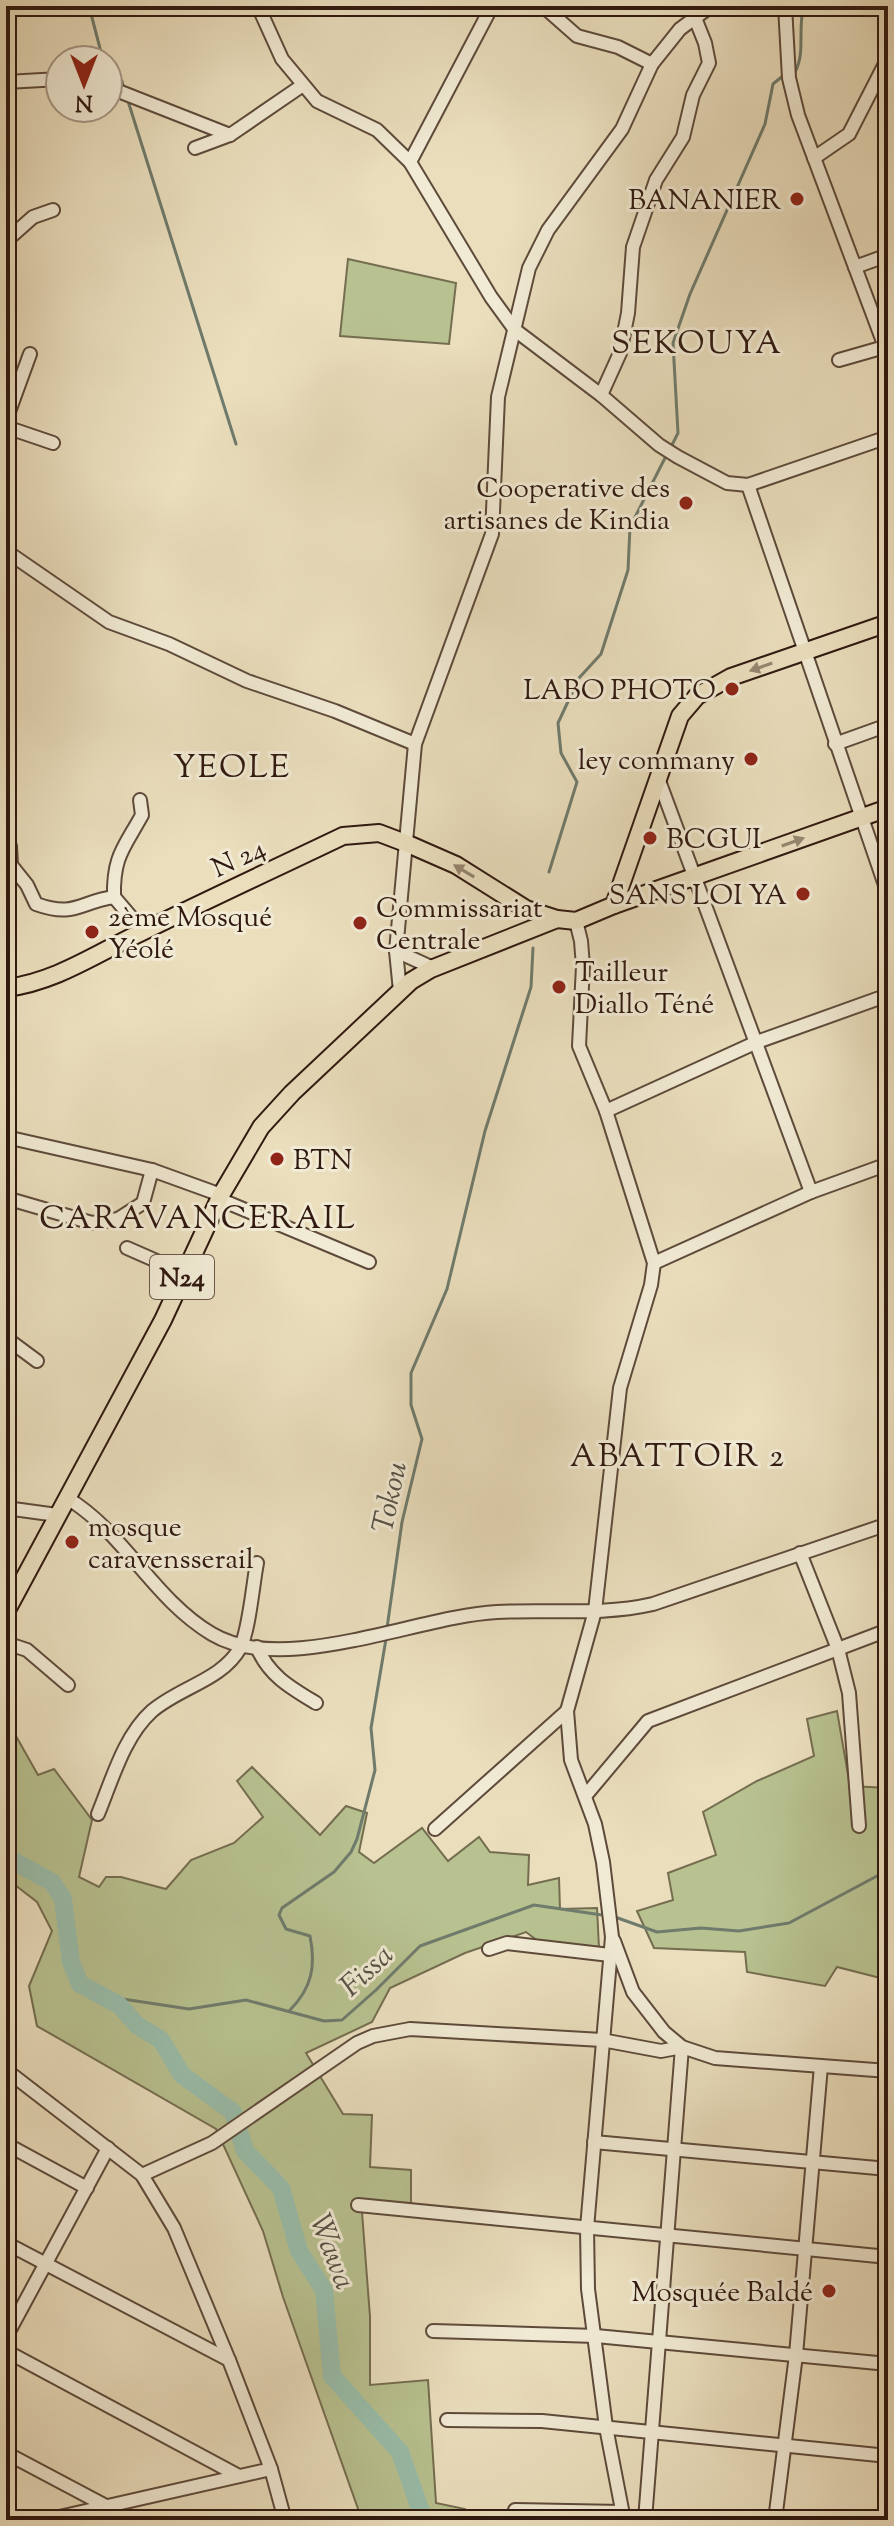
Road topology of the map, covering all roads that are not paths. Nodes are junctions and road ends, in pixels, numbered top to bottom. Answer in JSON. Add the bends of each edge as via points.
{"nodes":[{"id":1,"x":258,"y":6,"type":"edge"},
{"id":2,"x":492,"y":6,"type":"edge"},
{"id":3,"x":543,"y":6,"type":"edge"},
{"id":4,"x":711,"y":6,"type":"edge"},
{"id":5,"x":785,"y":6,"type":"edge"},
{"id":6,"x":695,"y":18,"type":"junction"},
{"id":7,"x":888,"y":58,"type":"edge"},
{"id":8,"x":652,"y":64,"type":"junction"},
{"id":9,"x":44,"y":80,"type":"edge"},
{"id":10,"x":6,"y":82,"type":"edge"},
{"id":11,"x":303,"y":85,"type":"junction"},
{"id":12,"x":124,"y":94,"type":"edge"},
{"id":13,"x":230,"y":135,"type":"junction"},
{"id":14,"x":195,"y":148,"type":"dead end"},
{"id":15,"x":814,"y":158,"type":"junction"},
{"id":16,"x":410,"y":162,"type":"junction"},
{"id":17,"x":53,"y":210,"type":"dead end"},
{"id":18,"x":6,"y":241,"type":"edge"},
{"id":19,"x":888,"y":255,"type":"edge"},
{"id":20,"x":855,"y":267,"type":"junction"},
{"id":21,"x":515,"y":330,"type":"junction"},
{"id":22,"x":887,"y":349,"type":"edge"},
{"id":23,"x":30,"y":354,"type":"dead end"},
{"id":24,"x":839,"y":360,"type":"dead end"},
{"id":25,"x":601,"y":395,"type":"junction"},
{"id":26,"x":6,"y":420,"type":"edge"},
{"id":27,"x":6,"y":427,"type":"edge"},
{"id":28,"x":888,"y":437,"type":"edge"},
{"id":29,"x":53,"y":443,"type":"dead end"},
{"id":30,"x":748,"y":485,"type":"junction"},
{"id":31,"x":6,"y":551,"type":"edge"},
{"id":32,"x":888,"y":623,"type":"edge"},
{"id":33,"x":804,"y":652,"type":"junction"},
{"id":34,"x":888,"y":725,"type":"edge"},
{"id":35,"x":415,"y":744,"type":"junction"},
{"id":36,"x":835,"y":744,"type":"junction"},
{"id":37,"x":658,"y":778,"type":"junction"},
{"id":38,"x":140,"y":800,"type":"dead end"},
{"id":39,"x":888,"y":808,"type":"edge"},
{"id":40,"x":860,"y":818,"type":"junction"},
{"id":41,"x":6,"y":843,"type":"edge"},
{"id":42,"x":408,"y":844,"type":"junction"},
{"id":43,"x":695,"y":877,"type":"junction"},
{"id":44,"x":888,"y":894,"type":"edge"},
{"id":45,"x":114,"y":897,"type":"junction"},
{"id":46,"x":614,"y":905,"type":"junction"},
{"id":47,"x":557,"y":919,"type":"junction"},
{"id":48,"x":576,"y":921,"type":"junction"},
{"id":49,"x":143,"y":931,"type":"junction"},
{"id":50,"x":396,"y":951,"type":"junction"},
{"id":51,"x":433,"y":968,"type":"junction"},
{"id":52,"x":406,"y":986,"type":"junction"},
{"id":53,"x":6,"y":988,"type":"edge"},
{"id":54,"x":888,"y":995,"type":"edge"},
{"id":55,"x":757,"y":1042,"type":"junction"},
{"id":56,"x":606,"y":1111,"type":"junction"},
{"id":57,"x":6,"y":1137,"type":"edge"},
{"id":58,"x":888,"y":1164,"type":"edge"},
{"id":59,"x":152,"y":1170,"type":"junction"},
{"id":60,"x":811,"y":1192,"type":"junction"},
{"id":61,"x":220,"y":1197,"type":"junction"},
{"id":62,"x":6,"y":1198,"type":"edge"},
{"id":63,"x":127,"y":1248,"type":"dead end"},
{"id":64,"x":369,"y":1262,"type":"dead end"},
{"id":65,"x":654,"y":1263,"type":"junction"},
{"id":66,"x":184,"y":1273,"type":"junction"},
{"id":67,"x":6,"y":1338,"type":"edge"},
{"id":68,"x":37,"y":1361,"type":"dead end"},
{"id":69,"x":67,"y":1498,"type":"junction"},
{"id":70,"x":6,"y":1508,"type":"edge"},
{"id":71,"x":57,"y":1515,"type":"junction"},
{"id":72,"x":888,"y":1524,"type":"edge"},
{"id":73,"x":800,"y":1553,"type":"junction"},
{"id":74,"x":257,"y":1563,"type":"dead end"},
{"id":75,"x":595,"y":1611,"type":"junction"},
{"id":76,"x":6,"y":1612,"type":"edge"},
{"id":77,"x":888,"y":1630,"type":"edge"},
{"id":78,"x":6,"y":1643,"type":"edge"},
{"id":79,"x":242,"y":1646,"type":"junction"},
{"id":80,"x":257,"y":1647,"type":"junction"},
{"id":81,"x":838,"y":1649,"type":"junction"},
{"id":82,"x":68,"y":1685,"type":"dead end"},
{"id":83,"x":316,"y":1703,"type":"dead end"},
{"id":84,"x":567,"y":1711,"type":"junction"},
{"id":85,"x":586,"y":1795,"type":"junction"},
{"id":86,"x":98,"y":1814,"type":"dead end"},
{"id":87,"x":859,"y":1826,"type":"dead end"},
{"id":88,"x":435,"y":1829,"type":"dead end"},
{"id":89,"x":612,"y":1937,"type":"junction"},
{"id":90,"x":489,"y":1949,"type":"dead end"},
{"id":91,"x":610,"y":1955,"type":"junction"},
{"id":92,"x":602,"y":2040,"type":"junction"},
{"id":93,"x":682,"y":2047,"type":"junction"},
{"id":94,"x":821,"y":2066,"type":"junction"},
{"id":95,"x":6,"y":2070,"type":"edge"},
{"id":96,"x":888,"y":2071,"type":"edge"},
{"id":97,"x":594,"y":2142,"type":"junction"},
{"id":98,"x":6,"y":2144,"type":"edge"},
{"id":99,"x":108,"y":2148,"type":"junction"},
{"id":100,"x":674,"y":2150,"type":"junction"},
{"id":101,"x":813,"y":2162,"type":"junction"},
{"id":102,"x":888,"y":2169,"type":"edge"},
{"id":103,"x":142,"y":2175,"type":"junction"},
{"id":104,"x":87,"y":2188,"type":"junction"},
{"id":105,"x":358,"y":2205,"type":"dead end"},
{"id":106,"x":587,"y":2228,"type":"junction"},
{"id":107,"x":667,"y":2236,"type":"junction"},
{"id":108,"x":6,"y":2243,"type":"edge"},
{"id":109,"x":806,"y":2249,"type":"junction"},
{"id":110,"x":888,"y":2257,"type":"edge"},
{"id":111,"x":46,"y":2264,"type":"junction"},
{"id":112,"x":433,"y":2331,"type":"dead end"},
{"id":113,"x":596,"y":2336,"type":"junction"},
{"id":114,"x":6,"y":2337,"type":"edge"},
{"id":115,"x":659,"y":2342,"type":"junction"},
{"id":116,"x":6,"y":2351,"type":"edge"},
{"id":117,"x":796,"y":2355,"type":"junction"},
{"id":118,"x":229,"y":2360,"type":"junction"},
{"id":119,"x":888,"y":2364,"type":"edge"},
{"id":120,"x":447,"y":2420,"type":"dead end"},
{"id":121,"x":606,"y":2427,"type":"junction"},
{"id":122,"x":651,"y":2432,"type":"junction"},
{"id":123,"x":784,"y":2446,"type":"junction"},
{"id":124,"x":6,"y":2453,"type":"edge"},
{"id":125,"x":888,"y":2456,"type":"edge"},
{"id":126,"x":271,"y":2469,"type":"junction"},
{"id":127,"x":239,"y":2476,"type":"junction"},
{"id":128,"x":106,"y":2506,"type":"junction"},
{"id":129,"x":515,"y":2510,"type":"dead end"},
{"id":130,"x":623,"y":2516,"type":"edge"},
{"id":131,"x":46,"y":2520,"type":"edge"},
{"id":132,"x":285,"y":2520,"type":"edge"},
{"id":133,"x":645,"y":2520,"type":"edge"},
{"id":134,"x":775,"y":2520,"type":"edge"}],
"edges":[{"from":1,"to":11,"type":"street","via":[[282,59]]},
{"from":2,"to":16,"type":"street"},
{"from":3,"to":8,"type":"street","via":[[577,36],[618,47]]},
{"from":4,"to":6,"type":"street"},
{"from":5,"to":15,"type":"street","via":[[789,78]]},
{"from":6,"to":8,"type":"street"},
{"from":6,"to":25,"type":"street","via":[[709,63],[693,95],[683,137],[656,180],[633,247],[620,353]]},
{"from":7,"to":15,"type":"street","via":[[849,134]]},
{"from":8,"to":21,"type":"street","via":[[622,129],[548,230],[529,268]]},
{"from":9,"to":10,"type":"street"},
{"from":11,"to":13,"type":"street"},
{"from":11,"to":16,"type":"street","via":[[317,101],[377,130]]},
{"from":12,"to":13,"type":"street"},
{"from":13,"to":14,"type":"street"},
{"from":15,"to":20,"type":"street"},
{"from":16,"to":21,"type":"street"},
{"from":17,"to":18,"type":"street","via":[[33,217]]},
{"from":19,"to":20,"type":"street"},
{"from":20,"to":22,"type":"street"},
{"from":21,"to":25,"type":"street"},
{"from":21,"to":35,"type":"street","via":[[498,397],[492,534]]},
{"from":22,"to":24,"type":"street"},
{"from":23,"to":26,"type":"street"},
{"from":25,"to":30,"type":"street","via":[[678,457],[727,483]]},
{"from":27,"to":29,"type":"street"},
{"from":28,"to":30,"type":"street"},
{"from":30,"to":33,"type":"street"},
{"from":31,"to":35,"type":"street","via":[[109,622]]},
{"from":32,"to":33,"type":"main road"},
{"from":33,"to":36,"type":"street"},
{"from":33,"to":37,"type":"main road","one_way":true,"via":[[731,677],[697,696],[680,716]]},
{"from":34,"to":36,"type":"street"},
{"from":35,"to":42,"type":"street"},
{"from":36,"to":40,"type":"street"},
{"from":37,"to":43,"type":"street"},
{"from":37,"to":46,"type":"main road"},
{"from":38,"to":45,"type":"street","via":[[142,815],[123,843]]},
{"from":39,"to":40,"type":"main road"},
{"from":43,"to":40,"type":"main road","one_way":true},
{"from":40,"to":44,"type":"street"},
{"from":41,"to":45,"type":"street","via":[[11,865],[36,904],[62,911]]},
{"from":47,"to":42,"type":"main road","name":"N 24","one_way":true,"via":[[526,909],[456,865]]},
{"from":42,"to":49,"type":"main road","name":"N 24","via":[[379,833],[343,836]]},
{"from":42,"to":50,"type":"street"},
{"from":43,"to":46,"type":"main road"},
{"from":43,"to":55,"type":"street"},
{"from":45,"to":49,"type":"street"},
{"from":46,"to":48,"type":"main road"},
{"from":47,"to":48,"type":"main road"},
{"from":47,"to":51,"type":"main road","number":"N24"},
{"from":48,"to":56,"type":"street","via":[[583,966],[579,1046]]},
{"from":49,"to":53,"type":"main road","name":"N 24","via":[[60,974]]},
{"from":50,"to":51,"type":"street"},
{"from":50,"to":52,"type":"street"},
{"from":51,"to":52,"type":"main road","number":"N24"},
{"from":52,"to":61,"type":"main road","number":"N24","via":[[261,1127]]},
{"from":54,"to":55,"type":"street"},
{"from":55,"to":56,"type":"street"},
{"from":55,"to":60,"type":"street"},
{"from":56,"to":65,"type":"street"},
{"from":57,"to":59,"type":"street"},
{"from":58,"to":60,"type":"street"},
{"from":59,"to":61,"type":"street"},
{"from":59,"to":62,"type":"street","via":[[143,1203],[118,1219],[92,1223]]},
{"from":60,"to":65,"type":"street"},
{"from":61,"to":64,"type":"street"},
{"from":61,"to":66,"type":"main road","number":"N24"},
{"from":63,"to":66,"type":"street"},
{"from":65,"to":75,"type":"street","via":[[620,1388]]},
{"from":66,"to":69,"type":"main road","number":"N24"},
{"from":67,"to":68,"type":"street"},
{"from":69,"to":71,"type":"main road","number":"N24"},
{"from":69,"to":79,"type":"street","via":[[91,1513],[164,1597],[212,1634]]},
{"from":70,"to":71,"type":"street"},
{"from":71,"to":76,"type":"main road","number":"N24"},
{"from":72,"to":73,"type":"street"},
{"from":73,"to":75,"type":"street","via":[[653,1604]]},
{"from":73,"to":81,"type":"street"},
{"from":74,"to":79,"type":"street"},
{"from":75,"to":80,"type":"street","via":[[495,1612],[356,1642]]},
{"from":75,"to":84,"type":"street"},
{"from":77,"to":81,"type":"street"},
{"from":78,"to":82,"type":"street","via":[[27,1650]]},
{"from":79,"to":80,"type":"street"},
{"from":79,"to":86,"type":"street","via":[[222,1671],[151,1712],[128,1743]]},
{"from":80,"to":83,"type":"street","via":[[264,1664],[288,1687]]},
{"from":81,"to":85,"type":"street","via":[[648,1721]]},
{"from":81,"to":87,"type":"street","via":[[849,1693]]},
{"from":84,"to":85,"type":"street","via":[[571,1760]]},
{"from":84,"to":88,"type":"street"},
{"from":85,"to":89,"type":"street","via":[[603,1862]]},
{"from":89,"to":91,"type":"street"},
{"from":89,"to":93,"type":"street","via":[[633,1992]]},
{"from":90,"to":91,"type":"street","via":[[507,1943]]},
{"from":91,"to":92,"type":"street"},
{"from":92,"to":93,"type":"street","via":[[661,2051]]},
{"from":92,"to":97,"type":"street"},
{"from":92,"to":103,"type":"street","via":[[393,2031],[357,2043],[227,2133]]},
{"from":93,"to":94,"type":"street","via":[[715,2058]]},
{"from":93,"to":100,"type":"street"},
{"from":94,"to":96,"type":"street"},
{"from":94,"to":101,"type":"street"},
{"from":95,"to":99,"type":"street"},
{"from":97,"to":100,"type":"street"},
{"from":97,"to":106,"type":"street"},
{"from":98,"to":104,"type":"street"},
{"from":99,"to":103,"type":"street"},
{"from":99,"to":104,"type":"street"},
{"from":100,"to":101,"type":"street"},
{"from":100,"to":107,"type":"street"},
{"from":101,"to":102,"type":"street"},
{"from":101,"to":109,"type":"street"},
{"from":103,"to":118,"type":"street","via":[[174,2228]]},
{"from":104,"to":111,"type":"street"},
{"from":105,"to":106,"type":"street"},
{"from":106,"to":107,"type":"street"},
{"from":106,"to":113,"type":"street","via":[[588,2289]]},
{"from":107,"to":109,"type":"street"},
{"from":107,"to":115,"type":"street"},
{"from":108,"to":111,"type":"street"},
{"from":109,"to":110,"type":"street"},
{"from":109,"to":117,"type":"street"},
{"from":111,"to":114,"type":"street"},
{"from":111,"to":118,"type":"street"},
{"from":112,"to":113,"type":"street"},
{"from":113,"to":115,"type":"street"},
{"from":113,"to":121,"type":"street"},
{"from":115,"to":117,"type":"street"},
{"from":115,"to":122,"type":"street"},
{"from":116,"to":127,"type":"street"},
{"from":117,"to":119,"type":"street"},
{"from":117,"to":123,"type":"street"},
{"from":118,"to":126,"type":"street"},
{"from":120,"to":121,"type":"street"},
{"from":121,"to":122,"type":"street"},
{"from":121,"to":130,"type":"street"},
{"from":122,"to":123,"type":"street"},
{"from":122,"to":133,"type":"street"},
{"from":123,"to":125,"type":"street"},
{"from":123,"to":134,"type":"street"},
{"from":124,"to":128,"type":"street"},
{"from":126,"to":127,"type":"street"},
{"from":126,"to":132,"type":"street"},
{"from":127,"to":128,"type":"street"},
{"from":128,"to":131,"type":"street"},
{"from":129,"to":130,"type":"street"}]}
